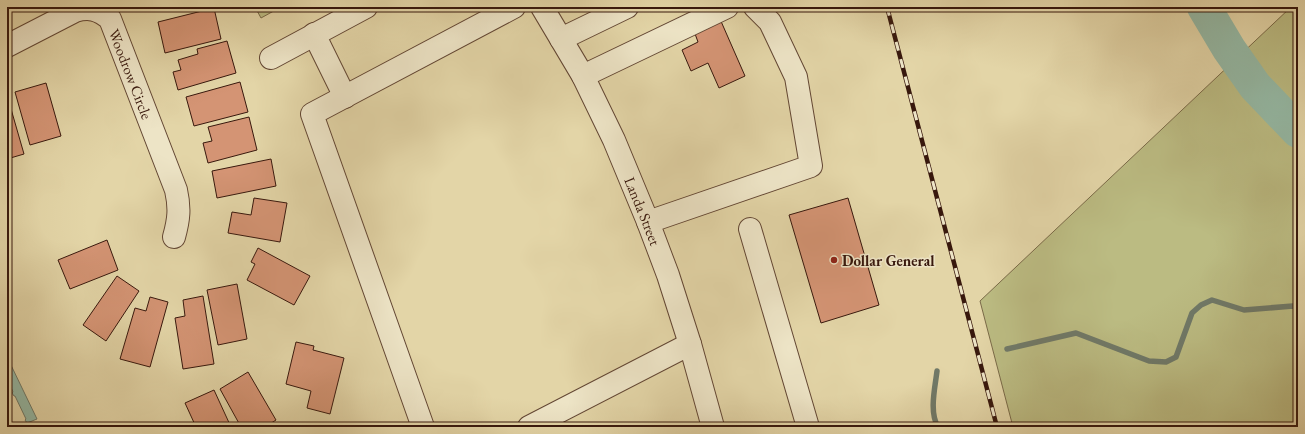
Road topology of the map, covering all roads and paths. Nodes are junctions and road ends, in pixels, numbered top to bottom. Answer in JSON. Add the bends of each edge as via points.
{"nodes":[{"id":1,"x":366,"y":7,"type":"edge"},
{"id":2,"x":514,"y":7,"type":"edge"},
{"id":3,"x":542,"y":7,"type":"edge"},
{"id":4,"x":627,"y":7,"type":"edge"},
{"id":5,"x":727,"y":7,"type":"edge"},
{"id":6,"x":755,"y":7,"type":"edge"},
{"id":7,"x":314,"y":34,"type":"junction"},
{"id":8,"x":561,"y":39,"type":"junction"},
{"id":9,"x":7,"y":46,"type":"edge"},
{"id":10,"x":272,"y":58,"type":"dead end"},
{"id":11,"x":582,"y":76,"type":"junction"},
{"id":12,"x":346,"y":97,"type":"junction"},
{"id":13,"x":648,"y":222,"type":"junction"},
{"id":14,"x":750,"y":229,"type":"dead end"},
{"id":15,"x":174,"y":237,"type":"dead end"},
{"id":16,"x":690,"y":344,"type":"junction"},
{"id":17,"x":423,"y":427,"type":"edge"},
{"id":18,"x":529,"y":427,"type":"edge"},
{"id":19,"x":713,"y":427,"type":"edge"},
{"id":20,"x":808,"y":427,"type":"edge"}],
"edges":[{"from":1,"to":7,"type":"street"},
{"from":2,"to":12,"type":"street"},
{"from":3,"to":8,"type":"street","name":"Landa Street"},
{"from":4,"to":8,"type":"street"},
{"from":5,"to":11,"type":"street"},
{"from":6,"to":13,"type":"street","via":[[770,22],[796,77],[811,166]]},
{"from":7,"to":10,"type":"street"},
{"from":7,"to":12,"type":"street"},
{"from":8,"to":11,"type":"street","name":"Landa Street"},
{"from":9,"to":15,"type":"street","name":"Woodrow Circle","via":[[82,9],[97,10],[110,19],[176,190],[179,214]]},
{"from":11,"to":13,"type":"street","name":"Landa Street","via":[[614,140]]},
{"from":12,"to":17,"type":"street","via":[[312,114]]},
{"from":13,"to":16,"type":"street","name":"Landa Street"},
{"from":14,"to":20,"type":"street"},
{"from":16,"to":18,"type":"street"},
{"from":16,"to":19,"type":"street","name":"Landa Street"}]}
